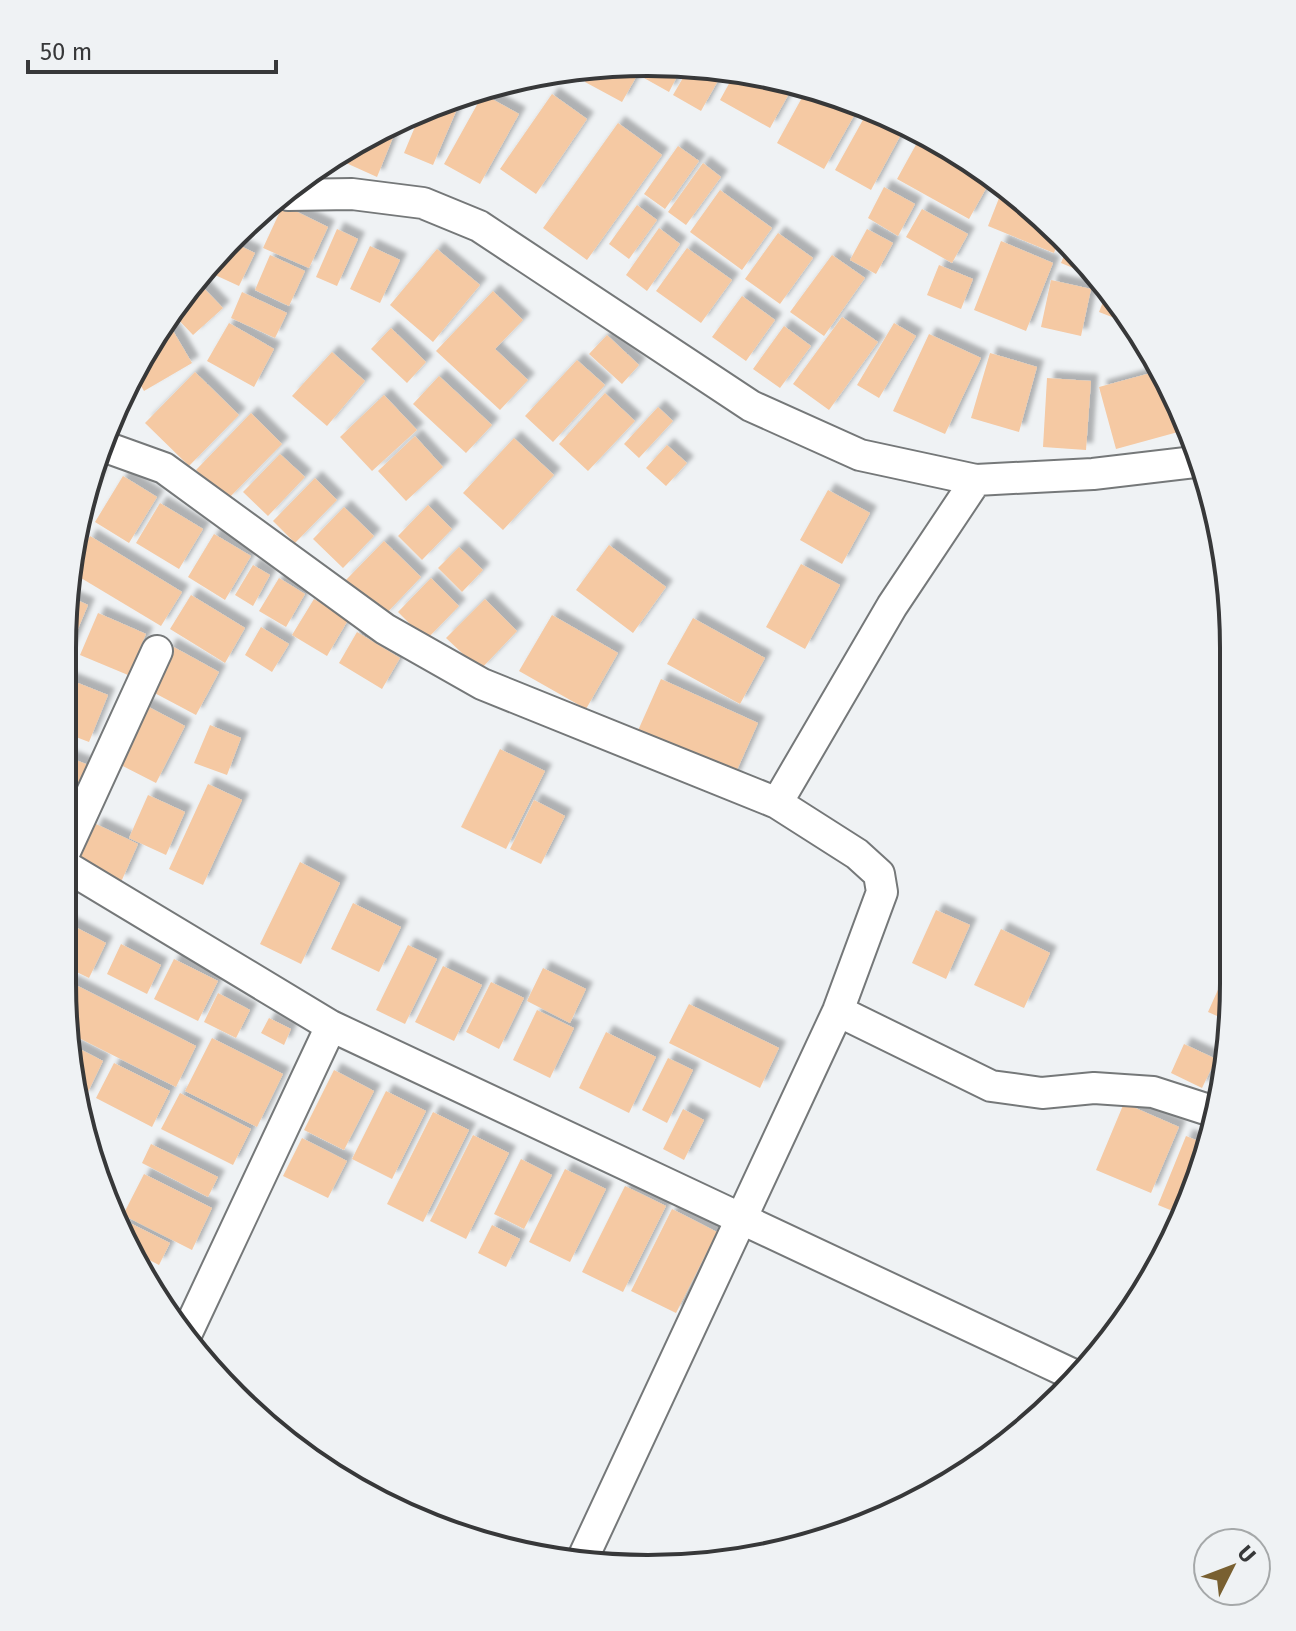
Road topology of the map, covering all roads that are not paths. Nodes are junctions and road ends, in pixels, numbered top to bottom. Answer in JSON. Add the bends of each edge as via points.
{"nodes":[{"id":1,"x":299,"y":195,"type":"edge"},
{"id":2,"x":112,"y":449,"type":"edge"},
{"id":3,"x":1191,"y":466,"type":"edge"},
{"id":4,"x":976,"y":480,"type":"junction"},
{"id":5,"x":157,"y":651,"type":"dead end"},
{"id":6,"x":777,"y":803,"type":"junction"},
{"id":7,"x":76,"y":827,"type":"edge"},
{"id":8,"x":76,"y":872,"type":"edge"},
{"id":9,"x":838,"y":1011,"type":"junction"},
{"id":10,"x":331,"y":1026,"type":"junction"},
{"id":11,"x":1206,"y":1109,"type":"edge"},
{"id":12,"x":740,"y":1220,"type":"junction"},
{"id":13,"x":190,"y":1326,"type":"edge"},
{"id":14,"x":1067,"y":1372,"type":"edge"},
{"id":15,"x":586,"y":1551,"type":"edge"}],
"edges":[{"from":1,"to":4,"type":"street","via":[[352,194],[423,203],[479,226],[751,406],[788,425],[860,455]]},
{"from":2,"to":6,"type":"street","via":[[164,468],[385,629],[482,684]]},
{"from":3,"to":4,"type":"street"},
{"from":4,"to":6,"type":"street","via":[[892,606]]},
{"from":5,"to":7,"type":"street"},
{"from":6,"to":9,"type":"street","via":[[879,874],[882,892]]},
{"from":8,"to":10,"type":"street"},
{"from":9,"to":11,"type":"street","via":[[991,1086],[1042,1093],[1094,1088],[1153,1092]]},
{"from":9,"to":12,"type":"street"},
{"from":10,"to":12,"type":"street"},
{"from":10,"to":13,"type":"street"},
{"from":12,"to":14,"type":"street"},
{"from":12,"to":15,"type":"street"}]}
